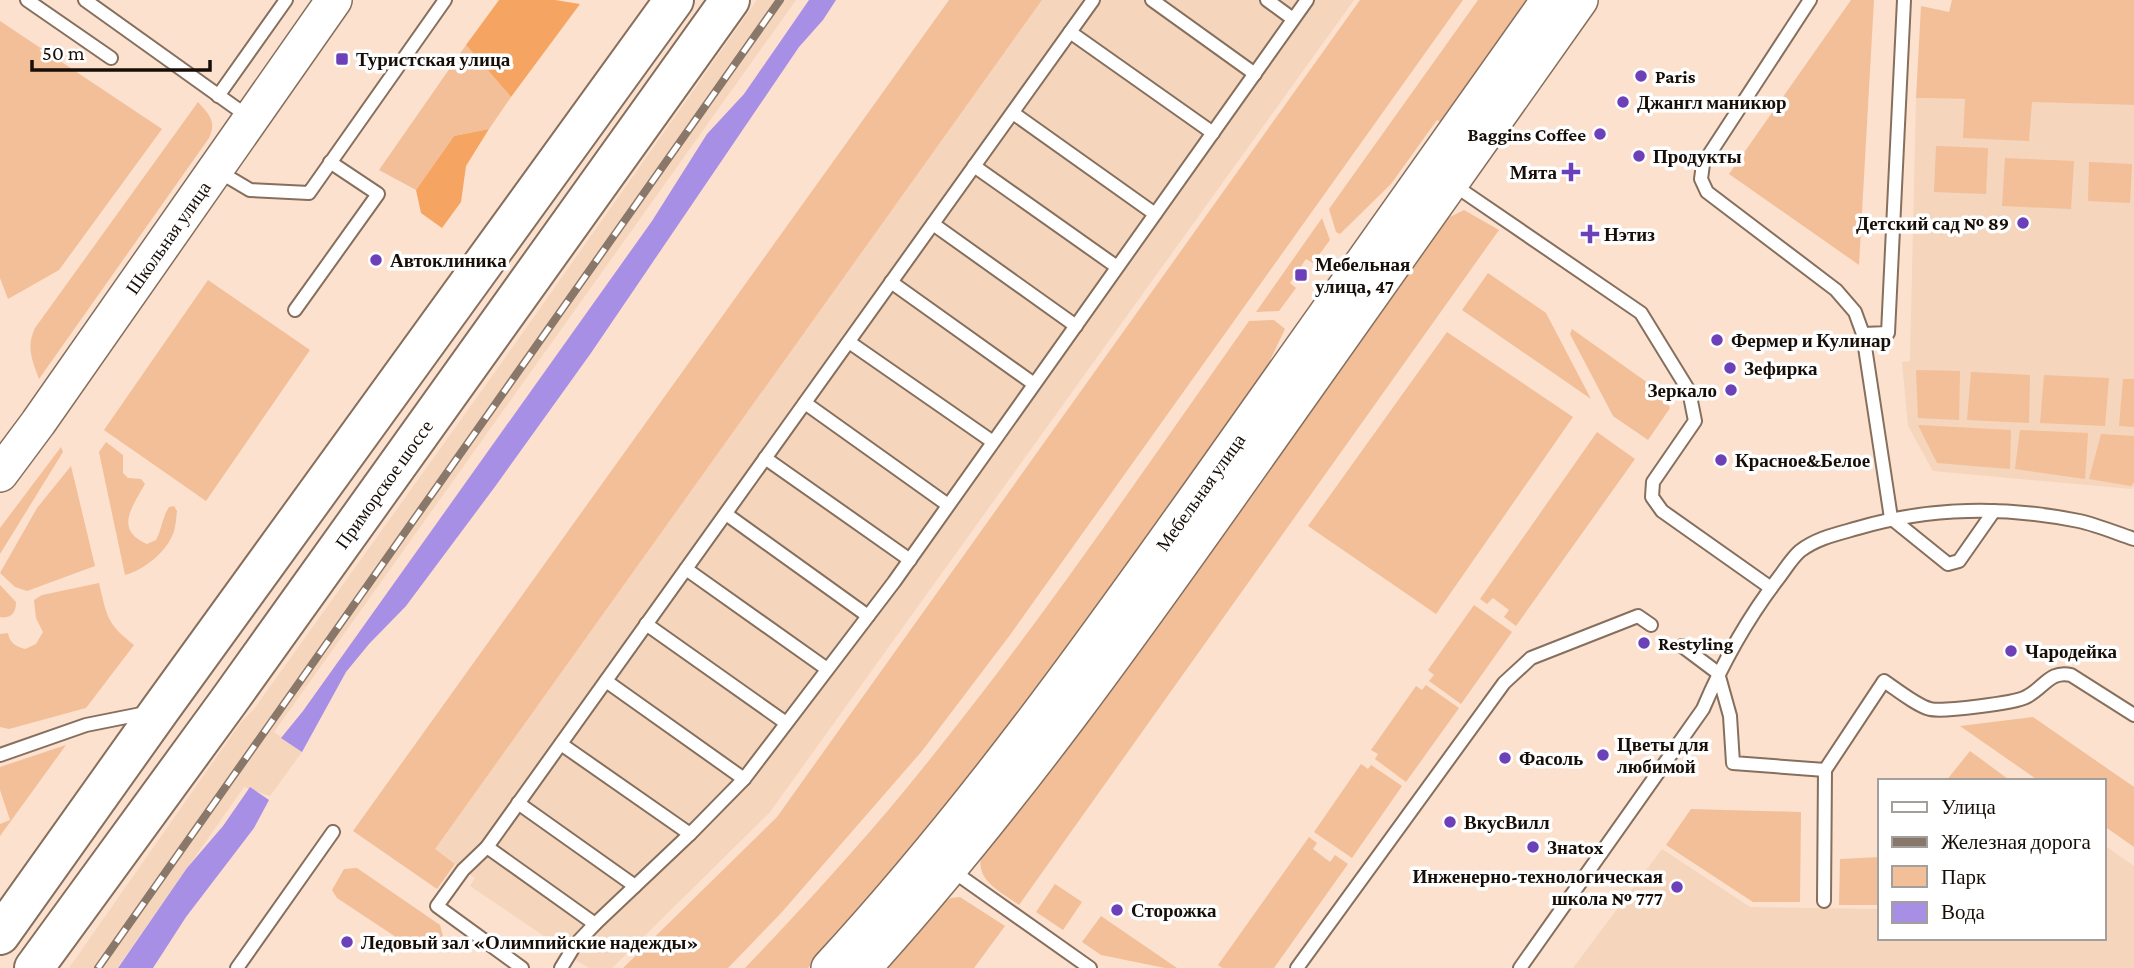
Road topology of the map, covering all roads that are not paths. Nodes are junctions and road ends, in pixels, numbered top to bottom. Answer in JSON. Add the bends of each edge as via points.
{"nodes":[{"id":1,"x":27,"y":0,"type":"edge"},
{"id":2,"x":85,"y":0,"type":"edge"},
{"id":3,"x":286,"y":0,"type":"edge"},
{"id":4,"x":334,"y":0,"type":"edge"},
{"id":5,"x":445,"y":0,"type":"edge"},
{"id":6,"x":674,"y":0,"type":"edge"},
{"id":7,"x":730,"y":0,"type":"edge"},
{"id":8,"x":1093,"y":0,"type":"edge"},
{"id":9,"x":1152,"y":0,"type":"edge"},
{"id":10,"x":1267,"y":0,"type":"edge"},
{"id":11,"x":1307,"y":0,"type":"edge"},
{"id":12,"x":1549,"y":0,"type":"edge"},
{"id":13,"x":1580,"y":0,"type":"edge"},
{"id":14,"x":1810,"y":0,"type":"edge"},
{"id":15,"x":1904,"y":0,"type":"edge"},
{"id":16,"x":1293,"y":19,"type":"junction"},
{"id":17,"x":1070,"y":32,"type":"junction"},
{"id":18,"x":111,"y":58,"type":"dead end"},
{"id":19,"x":1255,"y":74,"type":"junction"},
{"id":20,"x":218,"y":96,"type":"junction"},
{"id":21,"x":1013,"y":113,"type":"junction"},
{"id":22,"x":250,"y":119,"type":"junction"},
{"id":23,"x":1213,"y":133,"type":"junction"},
{"id":24,"x":330,"y":162,"type":"junction"},
{"id":25,"x":974,"y":166,"type":"junction"},
{"id":26,"x":216,"y":169,"type":"junction"},
{"id":27,"x":1450,"y":182,"type":"junction"},
{"id":28,"x":1155,"y":214,"type":"junction"},
{"id":29,"x":933,"y":224,"type":"junction"},
{"id":30,"x":1117,"y":267,"type":"junction"},
{"id":31,"x":891,"y":282,"type":"junction"},
{"id":32,"x":295,"y":310,"type":"dead end"},
{"id":33,"x":1076,"y":326,"type":"junction"},
{"id":34,"x":1863,"y":334,"type":"junction"},
{"id":35,"x":849,"y":342,"type":"junction"},
{"id":36,"x":1034,"y":384,"type":"junction"},
{"id":37,"x":805,"y":403,"type":"junction"},
{"id":38,"x":993,"y":442,"type":"junction"},
{"id":39,"x":765,"y":458,"type":"junction"},
{"id":40,"x":0,"y":474,"type":"edge"},
{"id":41,"x":948,"y":505,"type":"junction"},
{"id":42,"x":1994,"y":511,"type":"junction"},
{"id":43,"x":726,"y":514,"type":"junction"},
{"id":44,"x":1891,"y":518,"type":"junction"},
{"id":45,"x":2134,"y":540,"type":"edge"},
{"id":46,"x":910,"y":560,"type":"junction"},
{"id":47,"x":686,"y":569,"type":"junction"},
{"id":48,"x":1771,"y":588,"type":"junction"},
{"id":49,"x":868,"y":616,"type":"junction"},
{"id":50,"x":646,"y":624,"type":"junction"},
{"id":51,"x":1651,"y":625,"type":"dead end"},
{"id":52,"x":1682,"y":646,"type":"dead end"},
{"id":53,"x":827,"y":670,"type":"junction"},
{"id":54,"x":1718,"y":673,"type":"junction"},
{"id":55,"x":606,"y":681,"type":"junction"},
{"id":56,"x":160,"y":710,"type":"junction"},
{"id":57,"x":2134,"y":715,"type":"edge"},
{"id":58,"x":786,"y":723,"type":"junction"},
{"id":59,"x":561,"y":744,"type":"junction"},
{"id":60,"x":0,"y":755,"type":"edge"},
{"id":61,"x":1825,"y":770,"type":"junction"},
{"id":62,"x":744,"y":779,"type":"junction"},
{"id":63,"x":518,"y":803,"type":"junction"},
{"id":64,"x":333,"y":832,"type":"dead end"},
{"id":65,"x":690,"y":834,"type":"junction"},
{"id":66,"x":487,"y":847,"type":"junction"},
{"id":67,"x":940,"y":862,"type":"junction"},
{"id":68,"x":635,"y":886,"type":"junction"},
{"id":69,"x":1824,"y":901,"type":"dead end"},
{"id":70,"x":595,"y":924,"type":"junction"},
{"id":71,"x":0,"y":935,"type":"edge"},
{"id":72,"x":34,"y":968,"type":"edge"},
{"id":73,"x":237,"y":968,"type":"edge"},
{"id":74,"x":522,"y":968,"type":"edge"},
{"id":75,"x":561,"y":968,"type":"edge"},
{"id":76,"x":828,"y":968,"type":"edge"},
{"id":77,"x":863,"y":968,"type":"edge"},
{"id":78,"x":1090,"y":968,"type":"edge"},
{"id":79,"x":1297,"y":968,"type":"edge"},
{"id":80,"x":1520,"y":968,"type":"edge"}],
"edges":[{"from":1,"to":18,"type":"lane"},
{"from":2,"to":20,"type":"lane"},
{"from":3,"to":20,"type":"lane"},
{"from":4,"to":22,"type":"street","name":"Школьная улица"},
{"from":5,"to":24,"type":"lane"},
{"from":6,"to":56,"type":"main road"},
{"from":7,"to":72,"type":"main road","name":"Приморское шоссе"},
{"from":8,"to":17,"type":"lane"},
{"from":9,"to":19,"type":"lane"},
{"from":10,"to":16,"type":"lane"},
{"from":11,"to":16,"type":"lane"},
{"from":12,"to":67,"type":"street","name":"Мебельная улица","via":[[1099,635],[989,781]]},
{"from":13,"to":27,"type":"street","name":"Мебельная улица"},
{"from":14,"to":34,"type":"lane","via":[[1703,164],[1701,179],[1707,192],[1836,290],[1855,312]]},
{"from":15,"to":34,"type":"lane","via":[[1888,333]]},
{"from":16,"to":19,"type":"lane"},
{"from":17,"to":21,"type":"lane"},
{"from":17,"to":23,"type":"lane"},
{"from":19,"to":23,"type":"lane"},
{"from":20,"to":22,"type":"lane"},
{"from":21,"to":25,"type":"lane"},
{"from":21,"to":28,"type":"lane"},
{"from":22,"to":26,"type":"street","name":"Школьная улица"},
{"from":23,"to":28,"type":"lane"},
{"from":24,"to":26,"type":"lane","via":[[309,192],[250,190]]},
{"from":24,"to":32,"type":"lane","via":[[378,194]]},
{"from":25,"to":29,"type":"lane"},
{"from":25,"to":30,"type":"lane"},
{"from":26,"to":40,"type":"street","name":"Школьная улица"},
{"from":27,"to":48,"type":"lane","via":[[1641,313],[1689,391],[1695,421],[1653,482],[1652,497],[1662,511]]},
{"from":27,"to":67,"type":"street","name":"Мебельная улица","via":[[1119,652],[1015,789]]},
{"from":28,"to":30,"type":"lane"},
{"from":29,"to":31,"type":"lane"},
{"from":29,"to":33,"type":"lane"},
{"from":30,"to":33,"type":"lane"},
{"from":31,"to":35,"type":"lane"},
{"from":31,"to":36,"type":"lane"},
{"from":33,"to":36,"type":"lane"},
{"from":34,"to":44,"type":"lane"},
{"from":35,"to":37,"type":"lane"},
{"from":35,"to":38,"type":"lane"},
{"from":36,"to":38,"type":"lane"},
{"from":37,"to":39,"type":"lane"},
{"from":37,"to":41,"type":"lane"},
{"from":38,"to":41,"type":"lane"},
{"from":39,"to":43,"type":"lane"},
{"from":39,"to":46,"type":"lane"},
{"from":41,"to":46,"type":"lane"},
{"from":42,"to":44,"type":"lane"},
{"from":42,"to":44,"type":"lane","via":[[1955,564],[1948,564]]},
{"from":42,"to":45,"type":"lane","via":[[2082,522]]},
{"from":43,"to":47,"type":"lane"},
{"from":43,"to":49,"type":"lane"},
{"from":44,"to":48,"type":"lane","via":[[1818,539],[1798,553]]},
{"from":46,"to":49,"type":"lane"},
{"from":47,"to":50,"type":"lane"},
{"from":47,"to":53,"type":"lane"},
{"from":48,"to":54,"type":"lane"},
{"from":49,"to":53,"type":"lane"},
{"from":50,"to":55,"type":"lane"},
{"from":50,"to":58,"type":"lane"},
{"from":51,"to":79,"type":"lane","via":[[1639,616],[1542,653],[1504,683]]},
{"from":52,"to":54,"type":"lane"},
{"from":53,"to":58,"type":"lane"},
{"from":54,"to":61,"type":"lane","via":[[1730,716],[1732,763]]},
{"from":54,"to":80,"type":"lane","via":[[1703,709]]},
{"from":55,"to":59,"type":"lane"},
{"from":55,"to":62,"type":"lane"},
{"from":56,"to":60,"type":"lane","via":[[86,725]]},
{"from":56,"to":71,"type":"main road"},
{"from":57,"to":61,"type":"lane","via":[[2061,672],[2023,699],[1947,709],[1929,709],[1884,681]]},
{"from":58,"to":62,"type":"lane"},
{"from":59,"to":63,"type":"lane"},
{"from":59,"to":65,"type":"lane"},
{"from":61,"to":69,"type":"lane"},
{"from":62,"to":65,"type":"lane"},
{"from":63,"to":66,"type":"lane"},
{"from":63,"to":68,"type":"lane"},
{"from":64,"to":73,"type":"lane"},
{"from":65,"to":68,"type":"lane"},
{"from":66,"to":70,"type":"lane"},
{"from":66,"to":74,"type":"lane","via":[[437,906]]},
{"from":67,"to":76,"type":"street","name":"Мебельная улица"},
{"from":67,"to":77,"type":"street","name":"Мебельная улица"},
{"from":67,"to":78,"type":"lane"},
{"from":68,"to":70,"type":"lane"},
{"from":70,"to":75,"type":"lane"}]}
